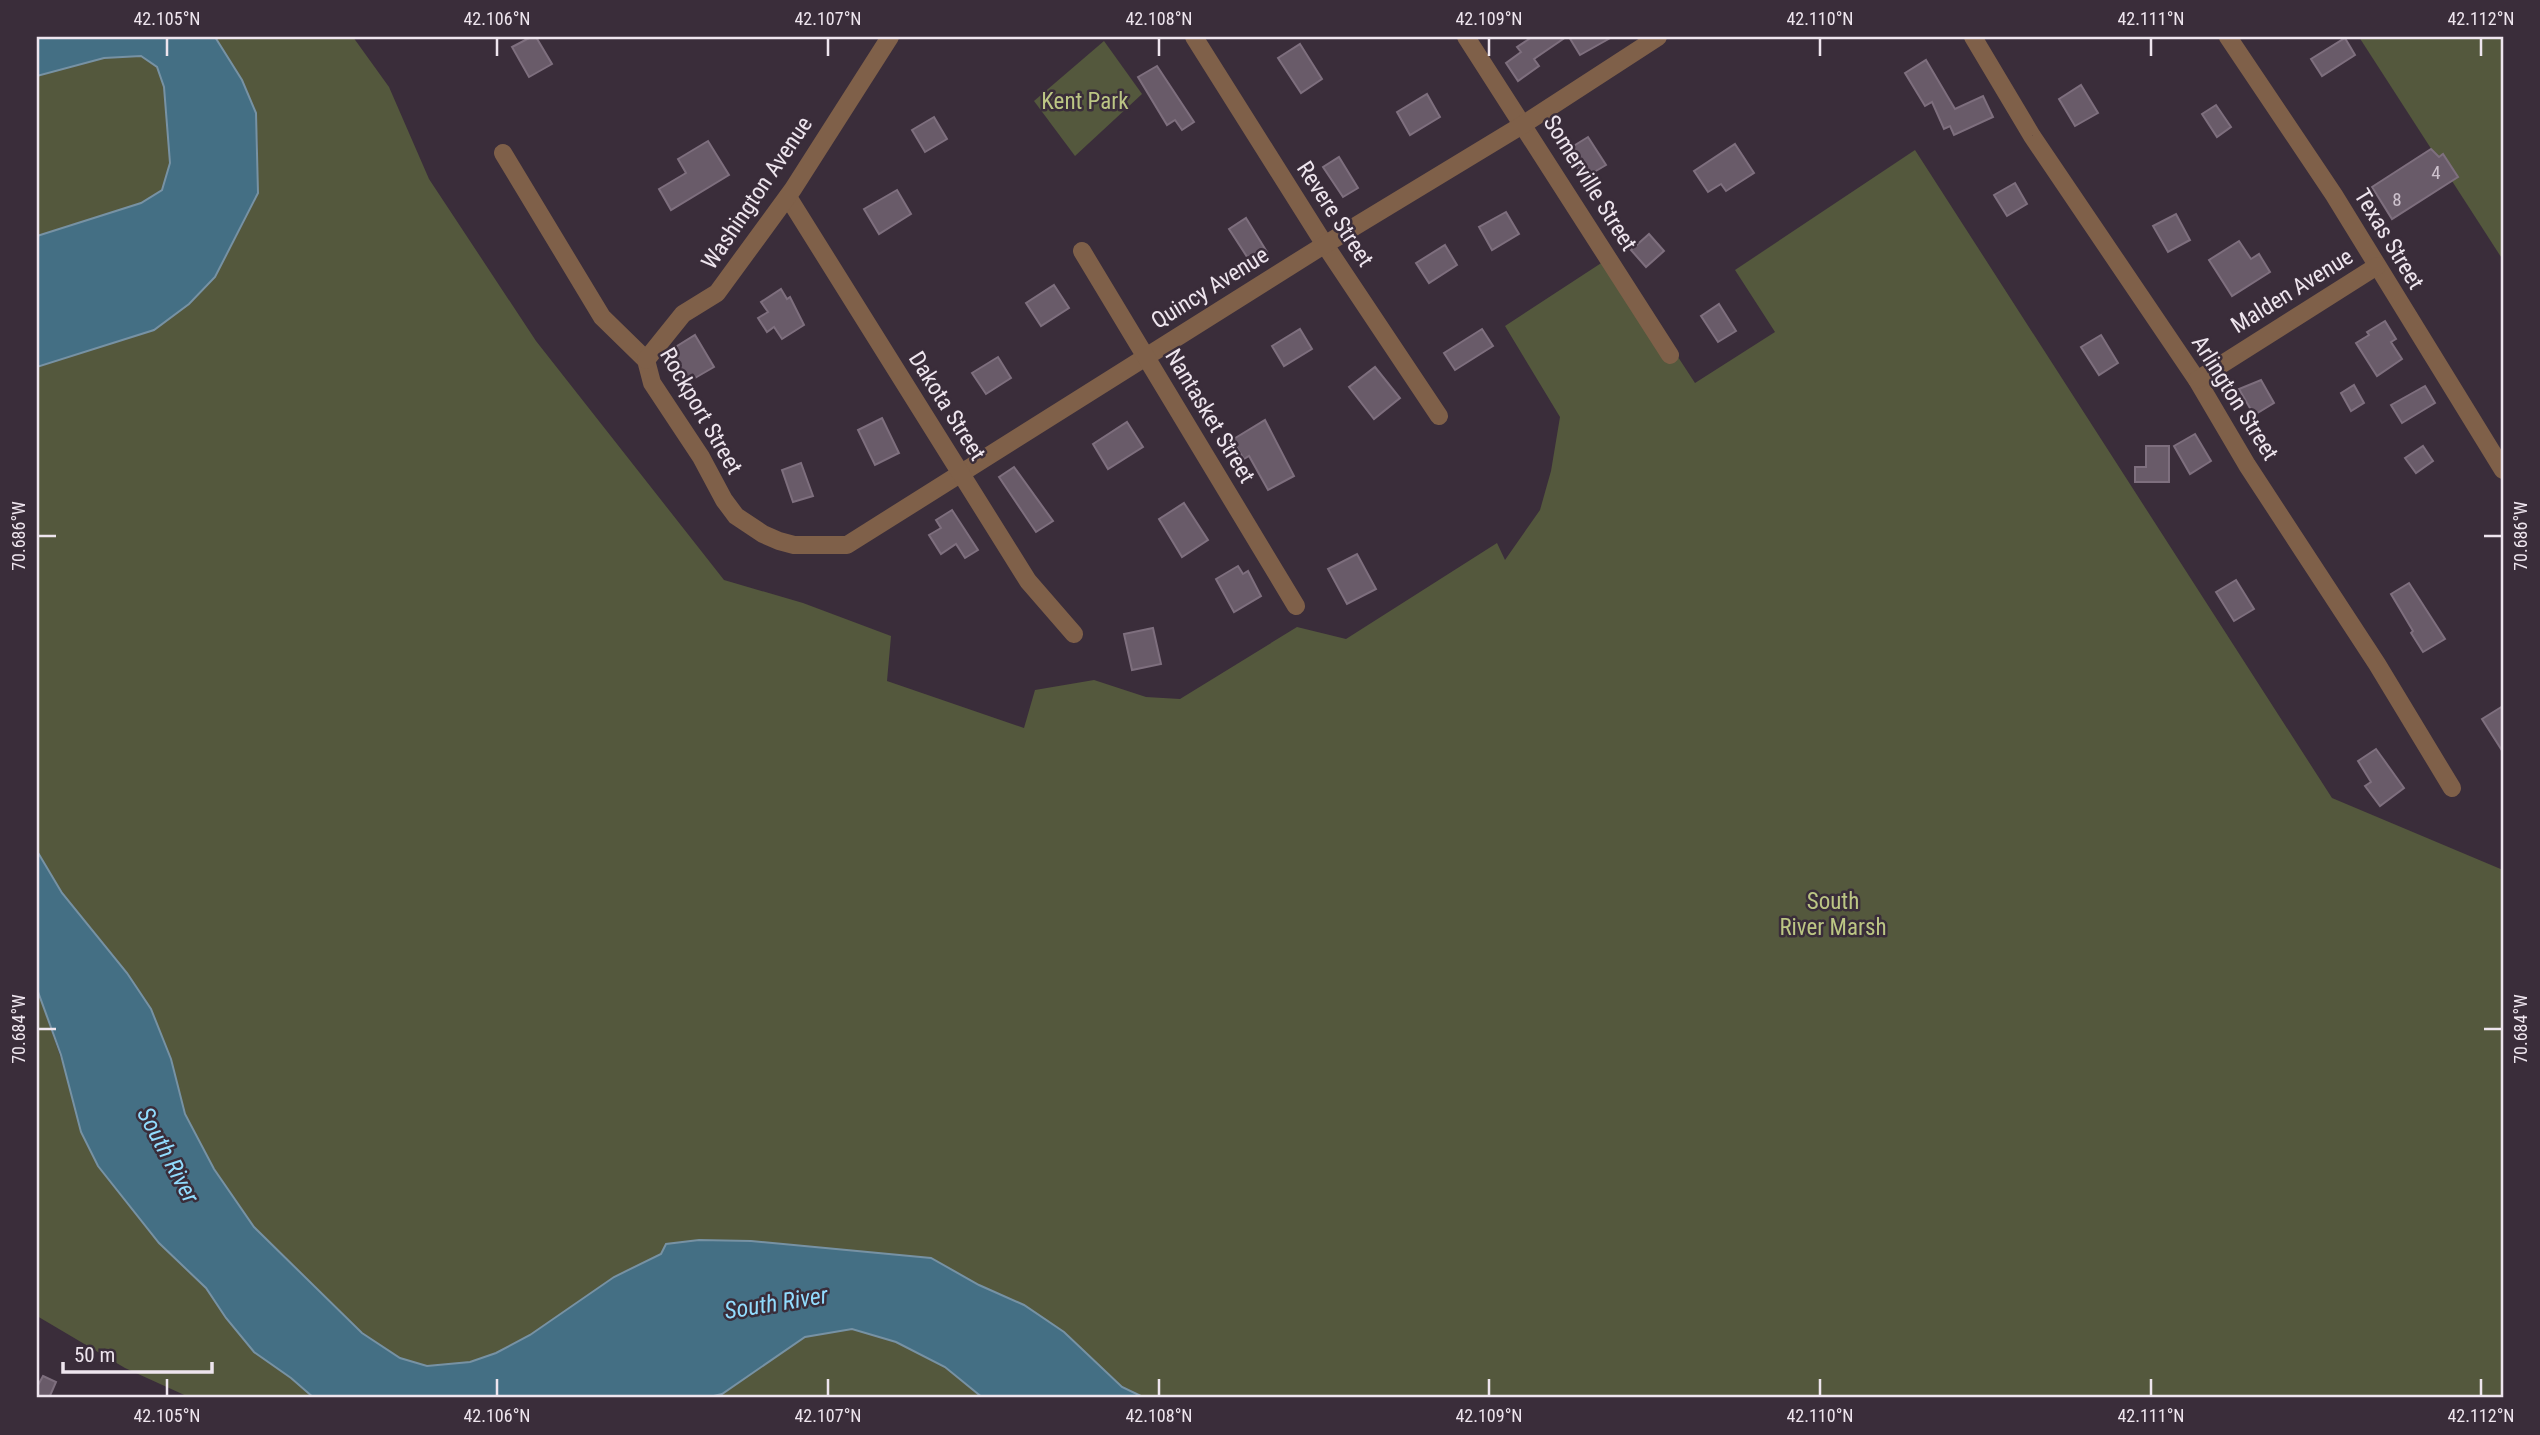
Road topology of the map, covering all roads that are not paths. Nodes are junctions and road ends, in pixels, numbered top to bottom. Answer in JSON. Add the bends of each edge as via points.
{"nodes":[{"id":1,"x":890,"y":37,"type":"edge"},
{"id":2,"x":1194,"y":37,"type":"edge"},
{"id":3,"x":1466,"y":37,"type":"edge"},
{"id":4,"x":1658,"y":37,"type":"edge"},
{"id":5,"x":1973,"y":37,"type":"edge"},
{"id":6,"x":2228,"y":37,"type":"edge"},
{"id":7,"x":1524,"y":124,"type":"junction"},
{"id":8,"x":503,"y":153,"type":"dead end"},
{"id":9,"x":788,"y":197,"type":"junction"},
{"id":10,"x":1325,"y":245,"type":"junction"},
{"id":11,"x":1082,"y":251,"type":"dead end"},
{"id":12,"x":2377,"y":266,"type":"junction"},
{"id":13,"x":1670,"y":355,"type":"dead end"},
{"id":14,"x":1146,"y":358,"type":"junction"},
{"id":15,"x":646,"y":360,"type":"junction"},
{"id":16,"x":2197,"y":380,"type":"junction"},
{"id":17,"x":1439,"y":416,"type":"dead end"},
{"id":18,"x":2503,"y":470,"type":"edge"},
{"id":19,"x":960,"y":475,"type":"junction"},
{"id":20,"x":778,"y":541,"type":"joint"},
{"id":21,"x":1296,"y":606,"type":"dead end"},
{"id":22,"x":1074,"y":634,"type":"dead end"},
{"id":23,"x":2452,"y":788,"type":"dead end"}],
"edges":[{"from":1,"to":9,"type":"street","name":"Washington Avenue"},
{"from":2,"to":10,"type":"street","name":"Revere Street"},
{"from":3,"to":7,"type":"street","name":"Somerville Street"},
{"from":4,"to":7,"type":"street","name":"Quincy Avenue"},
{"from":5,"to":16,"type":"street","name":"Arlington Street","via":[[2032,136]]},
{"from":6,"to":12,"type":"street","name":"Texas Street"},
{"from":7,"to":10,"type":"street","name":"Quincy Avenue"},
{"from":7,"to":13,"type":"street","name":"Somerville Street"},
{"from":8,"to":15,"type":"street","name":"Rockport Street","via":[[602,317]]},
{"from":9,"to":15,"type":"street","name":"Washington Avenue","via":[[717,293],[683,314]]},
{"from":9,"to":19,"type":"street","name":"Dakota Street"},
{"from":10,"to":14,"type":"street","name":"Quincy Avenue"},
{"from":10,"to":17,"type":"street","name":"Revere Street"},
{"from":11,"to":14,"type":"street","name":"Nantasket Street"},
{"from":12,"to":16,"type":"street","name":"Malden Avenue"},
{"from":12,"to":18,"type":"street","name":"Texas Street"},
{"from":14,"to":19,"type":"street","name":"Quincy Avenue"},
{"from":14,"to":21,"type":"street","name":"Nantasket Street"},
{"from":15,"to":20,"type":"street","name":"Rockport Street","via":[[652,383],[724,500],[736,516]]},
{"from":16,"to":23,"type":"street","name":"Arlington Street"},
{"from":19,"to":20,"type":"street","name":"Quincy Avenue","via":[[847,545]]},
{"from":19,"to":22,"type":"street","name":"Dakota Street","via":[[1028,581]]}]}
